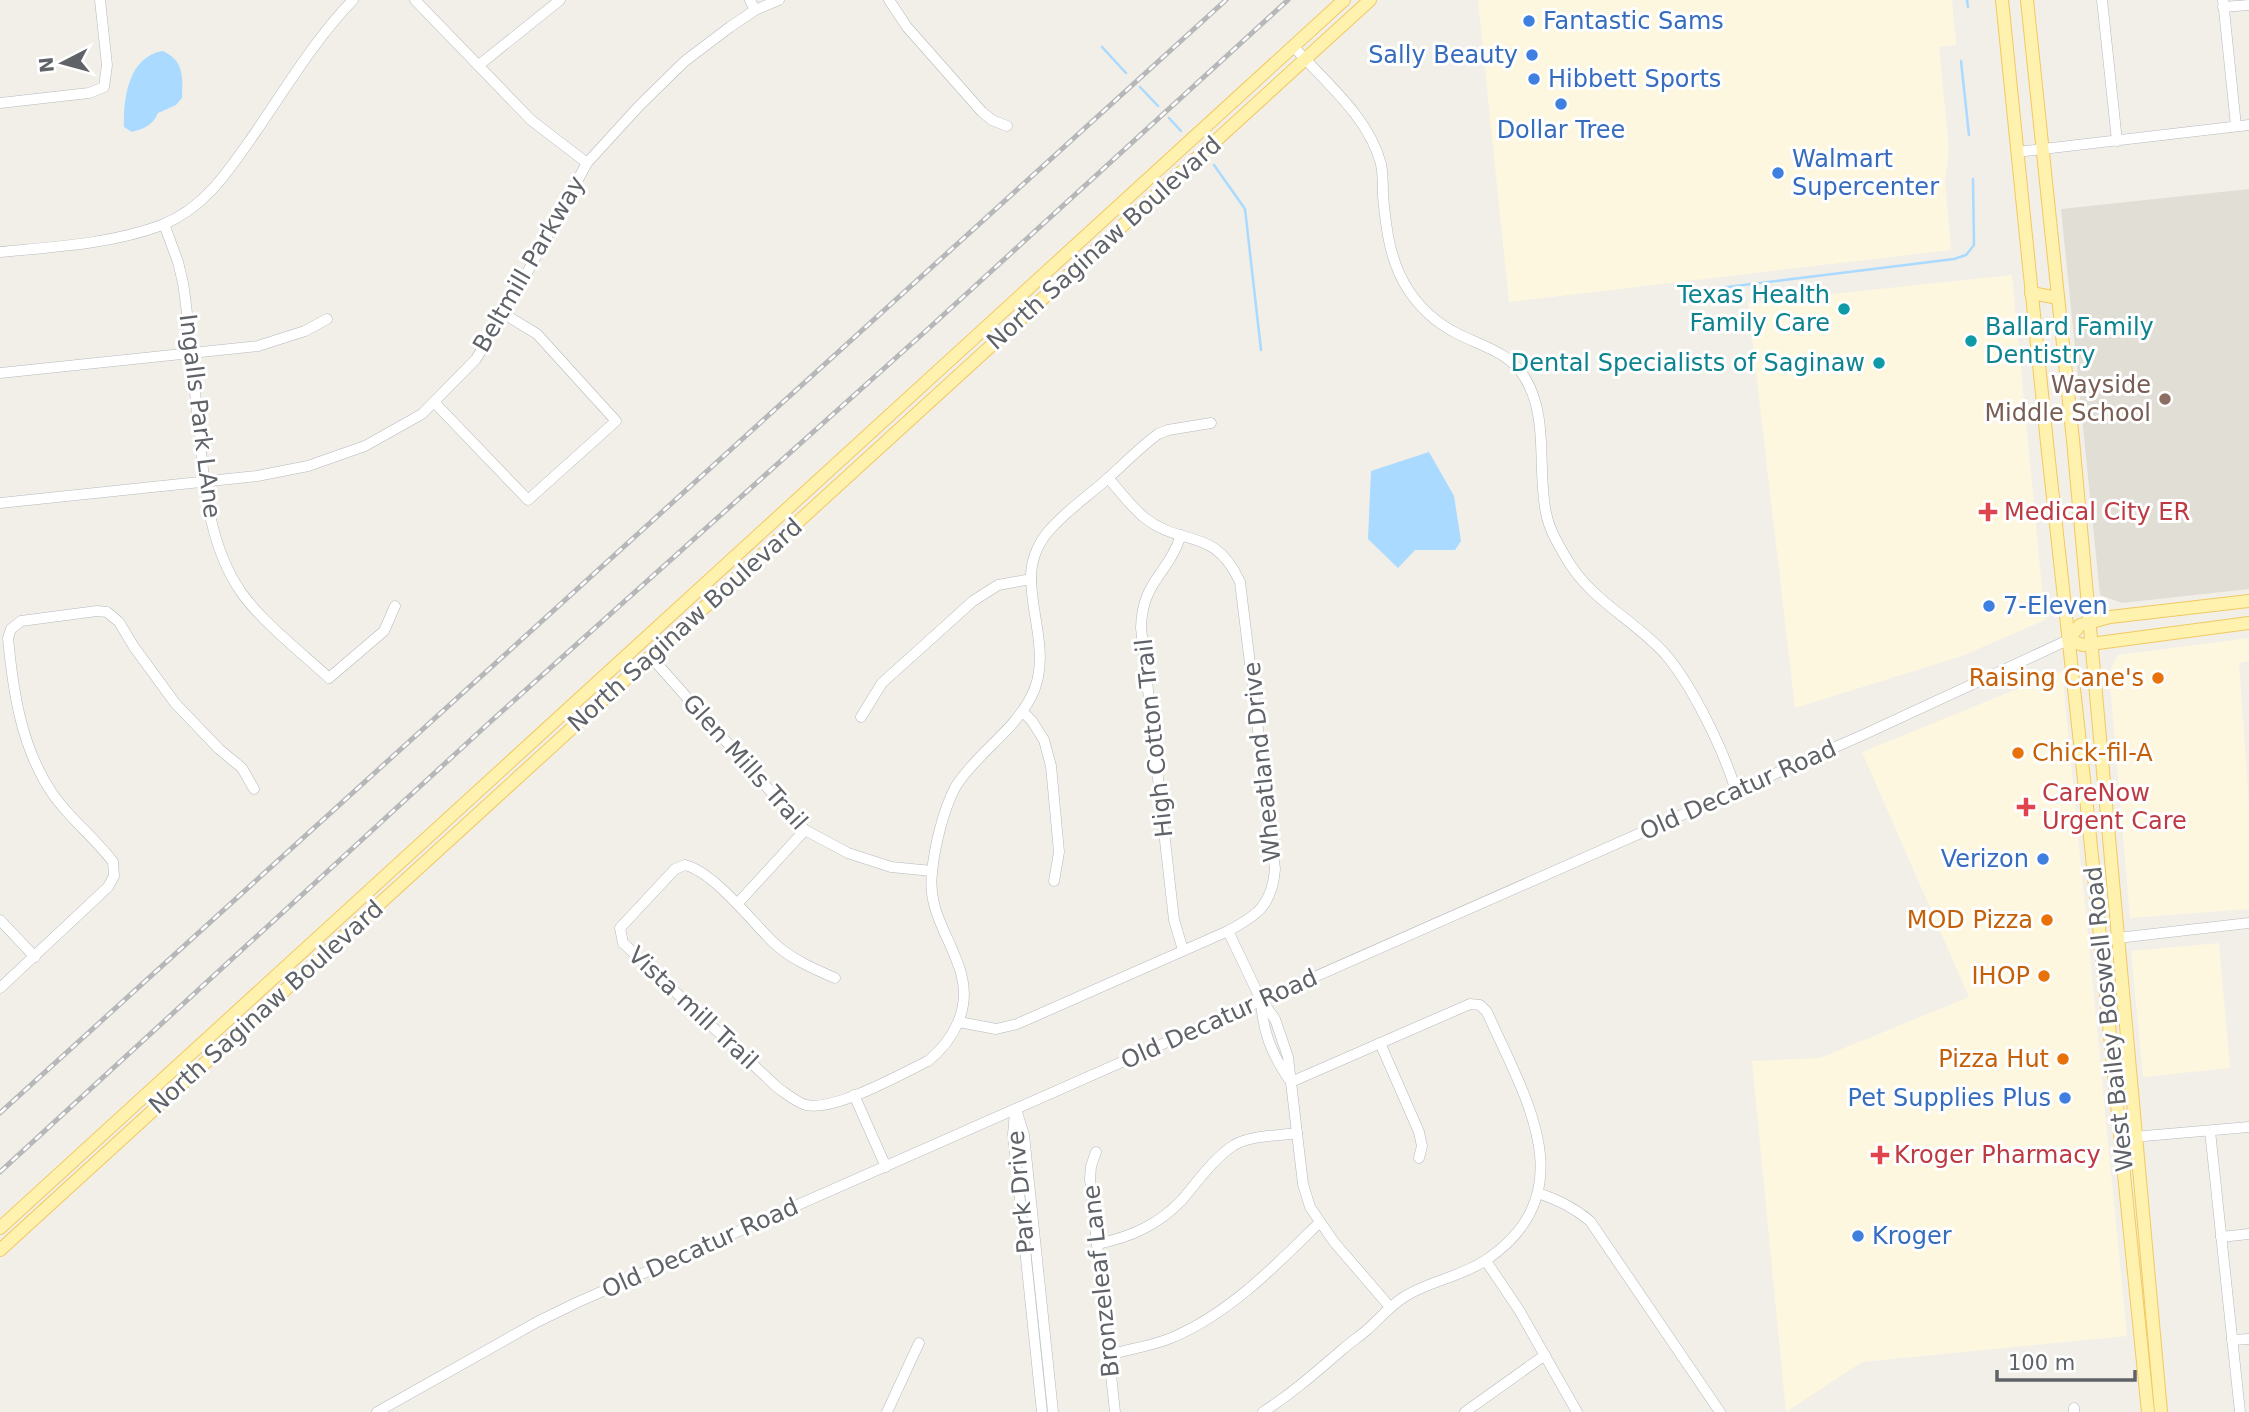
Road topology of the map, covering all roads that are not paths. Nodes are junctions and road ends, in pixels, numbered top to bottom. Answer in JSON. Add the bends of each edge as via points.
{"nodes":[{"id":1,"x":100,"y":0,"type":"edge"},
{"id":2,"x":353,"y":0,"type":"edge"},
{"id":3,"x":415,"y":0,"type":"edge"},
{"id":4,"x":560,"y":0,"type":"edge"},
{"id":5,"x":750,"y":0,"type":"edge"},
{"id":6,"x":779,"y":0,"type":"edge"},
{"id":7,"x":889,"y":0,"type":"edge"},
{"id":8,"x":1344,"y":0,"type":"edge"},
{"id":9,"x":1370,"y":0,"type":"edge"},
{"id":10,"x":2002,"y":0,"type":"edge"},
{"id":11,"x":2027,"y":0,"type":"edge"},
{"id":12,"x":2102,"y":0,"type":"edge"},
{"id":13,"x":2223,"y":4,"type":"edge"},
{"id":14,"x":2249,"y":5,"type":"edge"},
{"id":15,"x":755,"y":10,"type":"junction"},
{"id":16,"x":1293,"y":46,"type":"junction"},
{"id":17,"x":1305,"y":59,"type":"junction"},
{"id":18,"x":479,"y":65,"type":"junction"},
{"id":19,"x":0,"y":103,"type":"edge"},
{"id":20,"x":1007,"y":125,"type":"dead end"},
{"id":21,"x":2249,"y":125,"type":"edge"},
{"id":22,"x":2236,"y":126,"type":"junction"},
{"id":23,"x":2117,"y":141,"type":"junction"},
{"id":24,"x":2043,"y":149,"type":"junction"},
{"id":25,"x":2017,"y":152,"type":"junction"},
{"id":26,"x":587,"y":163,"type":"junction"},
{"id":27,"x":164,"y":224,"type":"junction"},
{"id":28,"x":0,"y":252,"type":"edge"},
{"id":29,"x":2031,"y":293,"type":"junction"},
{"id":30,"x":2057,"y":298,"type":"junction"},
{"id":31,"x":504,"y":314,"type":"junction"},
{"id":32,"x":327,"y":318,"type":"dead end"},
{"id":33,"x":191,"y":354,"type":"junction"},
{"id":34,"x":0,"y":373,"type":"edge"},
{"id":35,"x":433,"y":402,"type":"junction"},
{"id":36,"x":1211,"y":423,"type":"dead end"},
{"id":37,"x":2073,"y":440,"type":"junction"},
{"id":38,"x":2047,"y":443,"type":"junction"},
{"id":39,"x":1108,"y":478,"type":"junction"},
{"id":40,"x":204,"y":481,"type":"junction"},
{"id":41,"x":0,"y":503,"type":"edge"},
{"id":42,"x":1181,"y":535,"type":"junction"},
{"id":43,"x":1031,"y":579,"type":"junction"},
{"id":44,"x":2249,"y":601,"type":"edge"},
{"id":45,"x":395,"y":606,"type":"dead end"},
{"id":46,"x":2088,"y":622,"type":"junction"},
{"id":47,"x":2249,"y":623,"type":"edge"},
{"id":48,"x":2068,"y":640,"type":"junction"},
{"id":49,"x":2090,"y":644,"type":"junction"},
{"id":50,"x":650,"y":657,"type":"junction"},
{"id":51,"x":12,"y":681,"type":"junction"},
{"id":52,"x":0,"y":682,"type":"edge"},
{"id":53,"x":1023,"y":712,"type":"junction"},
{"id":54,"x":861,"y":716,"type":"dead end"},
{"id":55,"x":254,"y":789,"type":"dead end"},
{"id":56,"x":1735,"y":791,"type":"junction"},
{"id":57,"x":805,"y":830,"type":"junction"},
{"id":58,"x":932,"y":871,"type":"junction"},
{"id":59,"x":1054,"y":881,"type":"dead end"},
{"id":60,"x":738,"y":903,"type":"junction"},
{"id":61,"x":0,"y":920,"type":"edge"},
{"id":62,"x":2249,"y":923,"type":"edge"},
{"id":63,"x":1228,"y":932,"type":"junction"},
{"id":64,"x":2117,"y":937,"type":"junction"},
{"id":65,"x":2101,"y":940,"type":"junction"},
{"id":66,"x":1183,"y":950,"type":"junction"},
{"id":67,"x":35,"y":957,"type":"junction"},
{"id":68,"x":835,"y":978,"type":"dead end"},
{"id":69,"x":0,"y":988,"type":"edge"},
{"id":70,"x":1261,"y":1000,"type":"junction"},
{"id":71,"x":959,"y":1022,"type":"junction"},
{"id":72,"x":1380,"y":1044,"type":"junction"},
{"id":73,"x":1291,"y":1082,"type":"junction"},
{"id":74,"x":854,"y":1095,"type":"junction"},
{"id":75,"x":1016,"y":1109,"type":"junction"},
{"id":76,"x":2249,"y":1127,"type":"edge"},
{"id":77,"x":2210,"y":1130,"type":"junction"},
{"id":78,"x":1297,"y":1133,"type":"junction"},
{"id":79,"x":2121,"y":1138,"type":"junction"},
{"id":80,"x":2136,"y":1138,"type":"junction"},
{"id":81,"x":1096,"y":1152,"type":"dead end"},
{"id":82,"x":1419,"y":1158,"type":"dead end"},
{"id":83,"x":886,"y":1167,"type":"junction"},
{"id":84,"x":1538,"y":1193,"type":"junction"},
{"id":85,"x":1319,"y":1223,"type":"junction"},
{"id":86,"x":0,"y":1227,"type":"edge"},
{"id":87,"x":2249,"y":1234,"type":"edge"},
{"id":88,"x":2221,"y":1237,"type":"junction"},
{"id":89,"x":1097,"y":1244,"type":"junction"},
{"id":90,"x":0,"y":1250,"type":"edge"},
{"id":91,"x":1486,"y":1261,"type":"junction"},
{"id":92,"x":1390,"y":1307,"type":"junction"},
{"id":93,"x":2249,"y":1339,"type":"edge"},
{"id":94,"x":2232,"y":1340,"type":"junction"},
{"id":95,"x":919,"y":1343,"type":"dead end"},
{"id":96,"x":1109,"y":1355,"type":"junction"},
{"id":97,"x":1545,"y":1355,"type":"junction"},
{"id":98,"x":377,"y":1412,"type":"edge"},
{"id":99,"x":887,"y":1412,"type":"edge"},
{"id":100,"x":1042,"y":1412,"type":"edge"},
{"id":101,"x":1053,"y":1412,"type":"edge"},
{"id":102,"x":1115,"y":1412,"type":"edge"},
{"id":103,"x":1264,"y":1412,"type":"edge"},
{"id":104,"x":1465,"y":1412,"type":"edge"},
{"id":105,"x":1577,"y":1412,"type":"edge"},
{"id":106,"x":1720,"y":1412,"type":"edge"},
{"id":107,"x":2148,"y":1412,"type":"edge"},
{"id":108,"x":2161,"y":1412,"type":"edge"},
{"id":109,"x":2239,"y":1412,"type":"edge"}],
"edges":[{"from":1,"to":19,"type":"street","via":[[107,65],[104,87],[89,93]]},
{"from":2,"to":27,"type":"street","via":[[219,184],[198,205]]},
{"from":3,"to":18,"type":"street"},
{"from":4,"to":18,"type":"street"},
{"from":5,"to":15,"type":"street"},
{"from":6,"to":15,"type":"street","name":"Beltmill Parkway"},
{"from":7,"to":20,"type":"street","via":[[982,112]]},
{"from":8,"to":16,"type":"main road","name":"North Saginaw Boulevard"},
{"from":9,"to":17,"type":"main road","name":"North Saginaw Boulevard"},
{"from":10,"to":25,"type":"main road","name":"West Bailey Boswell Road"},
{"from":11,"to":24,"type":"main road","name":"West Bailey Boswell Road"},
{"from":12,"to":23,"type":"street"},
{"from":13,"to":14,"type":"street"},
{"from":13,"to":22,"type":"street"},
{"from":15,"to":26,"type":"street","name":"Beltmill Parkway","via":[[685,61]]},
{"from":16,"to":17,"type":"street"},
{"from":16,"to":86,"type":"main road","name":"North Saginaw Boulevard"},
{"from":17,"to":50,"type":"main road","name":"North Saginaw Boulevard"},
{"from":17,"to":56,"type":"street","via":[[1354,113],[1373,144],[1381,165],[1389,242],[1409,291],[1429,315],[1507,357],[1526,379],[1537,409],[1551,531],[1580,580],[1666,656],[1729,766]]},
{"from":18,"to":26,"type":"street","via":[[531,120]]},
{"from":21,"to":22,"type":"street"},
{"from":22,"to":23,"type":"street"},
{"from":23,"to":24,"type":"street"},
{"from":24,"to":25,"type":"street"},
{"from":24,"to":30,"type":"main road","name":"West Bailey Boswell Road"},
{"from":25,"to":29,"type":"main road","name":"West Bailey Boswell Road"},
{"from":26,"to":31,"type":"street","name":"Beltmill Parkway"},
{"from":27,"to":28,"type":"street","via":[[92,243]]},
{"from":27,"to":33,"type":"street","name":"Ingalls Park LAne","via":[[183,283]]},
{"from":29,"to":30,"type":"main road"},
{"from":29,"to":38,"type":"main road","name":"West Bailey Boswell Road"},
{"from":30,"to":37,"type":"main road","name":"West Bailey Boswell Road"},
{"from":31,"to":35,"type":"street","name":"Beltmill Parkway","via":[[476,359]]},
{"from":31,"to":35,"type":"street","via":[[537,334],[616,421],[528,500]]},
{"from":32,"to":33,"type":"street","via":[[305,331],[258,346]]},
{"from":33,"to":34,"type":"street"},
{"from":33,"to":40,"type":"street","name":"Ingalls Park LAne"},
{"from":35,"to":40,"type":"street","name":"Beltmill Parkway","via":[[422,414],[365,446],[320,462],[257,476]]},
{"from":36,"to":39,"type":"street","via":[[1158,435]]},
{"from":37,"to":38,"type":"main road"},
{"from":37,"to":46,"type":"main road","name":"West Bailey Boswell Road"},
{"from":38,"to":48,"type":"main road","name":"West Bailey Boswell Road"},
{"from":39,"to":42,"type":"street","name":"Wheatland Drive","via":[[1145,518]]},
{"from":39,"to":43,"type":"street","via":[[1045,534],[1032,563]]},
{"from":40,"to":41,"type":"street","name":"Beltmill Parkway"},
{"from":40,"to":45,"type":"street","name":"Ingalls Park LAne","via":[[228,572],[242,594],[329,678],[384,631]]},
{"from":42,"to":63,"type":"street","name":"Wheatland Drive","via":[[1224,554],[1244,596],[1275,869],[1266,904]]},
{"from":42,"to":66,"type":"street","name":"High Cotton Trail","via":[[1175,554],[1144,600],[1142,628],[1174,920]]},
{"from":43,"to":53,"type":"street","via":[[1040,669]]},
{"from":43,"to":54,"type":"street","via":[[998,584],[973,601],[882,683]]},
{"from":44,"to":46,"type":"main road"},
{"from":46,"to":48,"type":"main road","name":"Old Decatur Road"},
{"from":46,"to":49,"type":"main road","name":"West Bailey Boswell Road"},
{"from":47,"to":49,"type":"main road"},
{"from":48,"to":49,"type":"main road"},
{"from":48,"to":56,"type":"street","name":"Old Decatur Road"},
{"from":48,"to":65,"type":"main road","name":"West Bailey Boswell Road"},
{"from":49,"to":64,"type":"main road","name":"West Bailey Boswell Road"},
{"from":50,"to":57,"type":"street","name":"Glen Mills Trail"},
{"from":50,"to":90,"type":"main road","name":"North Saginaw Boulevard"},
{"from":51,"to":52,"type":"street"},
{"from":51,"to":55,"type":"street","via":[[8,638],[20,621],[107,612],[119,622],[175,703],[242,768]]},
{"from":51,"to":67,"type":"street","via":[[33,758],[52,794],[113,862],[114,876],[108,887]]},
{"from":53,"to":58,"type":"street","via":[[956,786]]},
{"from":53,"to":59,"type":"street","via":[[1039,730],[1051,766],[1059,852]]},
{"from":56,"to":70,"type":"street","name":"Old Decatur Road"},
{"from":57,"to":58,"type":"street","name":"Glen Mills Trail","via":[[891,867]]},
{"from":57,"to":60,"type":"street"},
{"from":58,"to":71,"type":"street","via":[[933,904],[961,973]]},
{"from":60,"to":68,"type":"street","via":[[776,944]]},
{"from":60,"to":74,"type":"street","name":"Vista mill Trail","via":[[685,865],[675,869],[620,928],[623,943],[778,1088],[809,1105]]},
{"from":61,"to":67,"type":"street"},
{"from":62,"to":64,"type":"street"},
{"from":63,"to":66,"type":"street","name":"Wheatland Drive"},
{"from":63,"to":70,"type":"street"},
{"from":64,"to":65,"type":"street"},
{"from":64,"to":80,"type":"main road","name":"West Bailey Boswell Road"},
{"from":65,"to":79,"type":"main road","name":"West Bailey Boswell Road"},
{"from":66,"to":71,"type":"street","name":"Wheatland Drive","via":[[1017,1024],[996,1029]]},
{"from":67,"to":69,"type":"street"},
{"from":70,"to":73,"type":"street","via":[[1263,1027]]},
{"from":70,"to":75,"type":"street","name":"Old Decatur Road"},
{"from":71,"to":74,"type":"street","via":[[950,1040],[928,1061]]},
{"from":72,"to":73,"type":"street"},
{"from":72,"to":82,"type":"street","via":[[1419,1132]]},
{"from":72,"to":84,"type":"street","via":[[1470,1004],[1480,1004],[1536,1128],[1541,1152]]},
{"from":73,"to":78,"type":"street"},
{"from":74,"to":83,"type":"street"},
{"from":75,"to":83,"type":"street","name":"Old Decatur Road"},
{"from":75,"to":100,"type":"street","name":"Park Drive","via":[[1013,1134]]},
{"from":75,"to":101,"type":"street","name":"Park Drive","via":[[1024,1135]]},
{"from":76,"to":77,"type":"street"},
{"from":77,"to":80,"type":"street"},
{"from":77,"to":88,"type":"street"},
{"from":78,"to":85,"type":"street","via":[[1303,1185]]},
{"from":78,"to":89,"type":"street","via":[[1234,1145],[1180,1202],[1152,1224],[1127,1238]]},
{"from":79,"to":80,"type":"street"},
{"from":79,"to":107,"type":"main road","name":"West Bailey Boswell Road"},
{"from":80,"to":108,"type":"main road","name":"West Bailey Boswell Road"},
{"from":81,"to":89,"type":"street","name":"Bronzeleaf Lane","via":[[1090,1179]]},
{"from":83,"to":98,"type":"street","name":"Old Decatur Road","via":[[578,1302]]},
{"from":84,"to":91,"type":"street","via":[[1517,1232]]},
{"from":84,"to":106,"type":"street","via":[[1561,1201],[1590,1221]]},
{"from":85,"to":92,"type":"street"},
{"from":85,"to":96,"type":"street","via":[[1212,1316],[1170,1339]]},
{"from":87,"to":88,"type":"street"},
{"from":88,"to":94,"type":"street"},
{"from":89,"to":96,"type":"street","name":"Bronzeleaf Lane"},
{"from":91,"to":92,"type":"street","via":[[1414,1291]]},
{"from":91,"to":97,"type":"street"},
{"from":92,"to":103,"type":"street","via":[[1296,1391]]},
{"from":93,"to":94,"type":"street"},
{"from":94,"to":109,"type":"street"},
{"from":95,"to":99,"type":"street"},
{"from":96,"to":102,"type":"street","name":"Bronzeleaf Lane"},
{"from":97,"to":104,"type":"street"},
{"from":97,"to":105,"type":"street"}]}
